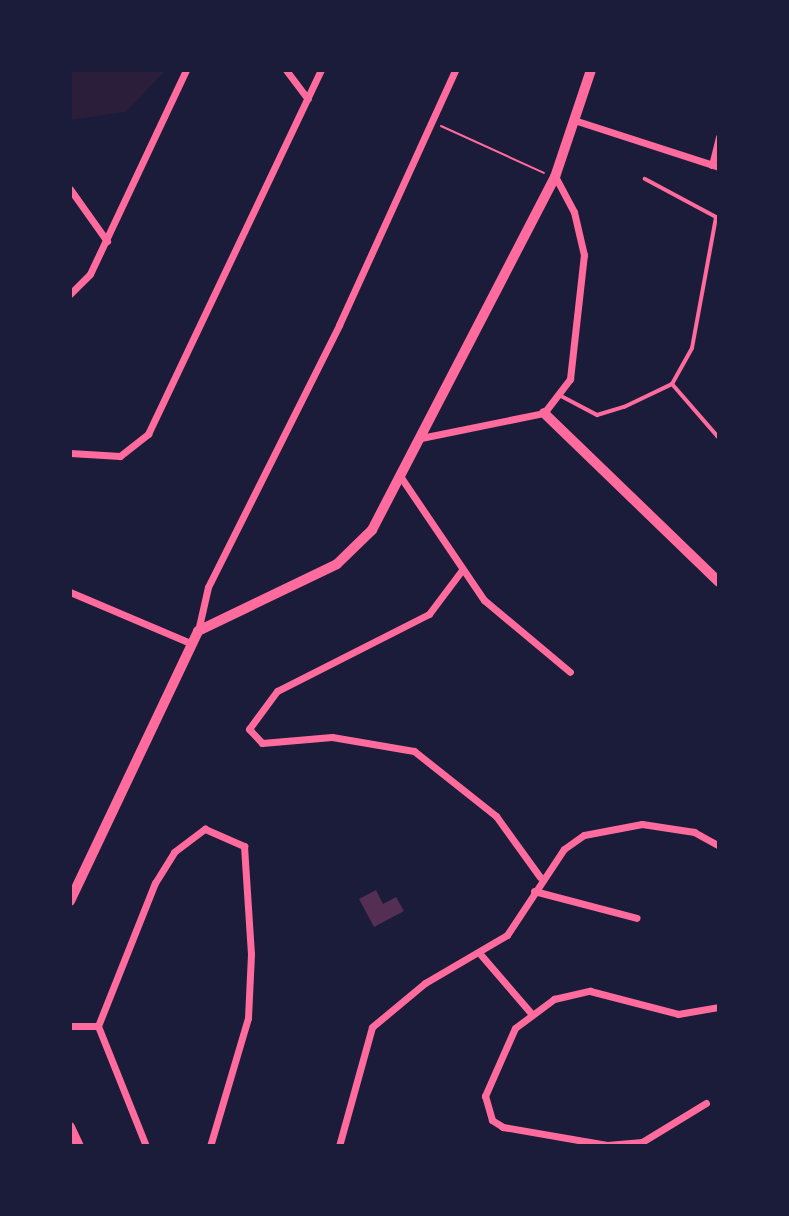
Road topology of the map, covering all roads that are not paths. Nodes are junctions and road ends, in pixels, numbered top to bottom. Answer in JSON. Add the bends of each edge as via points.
{"nodes":[{"id":1,"x":186,"y":70,"type":"edge"},
{"id":2,"x":286,"y":70,"type":"edge"},
{"id":3,"x":321,"y":70,"type":"edge"},
{"id":4,"x":591,"y":70,"type":"edge"},
{"id":5,"x":453,"y":71,"type":"edge"},
{"id":6,"x":308,"y":99,"type":"junction"},
{"id":7,"x":577,"y":121,"type":"junction"},
{"id":8,"x":719,"y":137,"type":"edge"},
{"id":9,"x":716,"y":166,"type":"edge"},
{"id":10,"x":555,"y":177,"type":"junction"},
{"id":11,"x":645,"y":179,"type":"dead end"},
{"id":12,"x":70,"y":189,"type":"edge"},
{"id":13,"x":107,"y":241,"type":"junction"},
{"id":14,"x":70,"y":294,"type":"edge"},
{"id":15,"x":672,"y":384,"type":"junction"},
{"id":16,"x":561,"y":396,"type":"junction"},
{"id":17,"x":544,"y":413,"type":"junction"},
{"id":18,"x":421,"y":438,"type":"junction"},
{"id":19,"x":719,"y":438,"type":"edge"},
{"id":20,"x":70,"y":453,"type":"edge"},
{"id":21,"x":400,"y":476,"type":"junction"},
{"id":22,"x":719,"y":565,"type":"edge"},
{"id":23,"x":462,"y":570,"type":"junction"},
{"id":24,"x":715,"y":578,"type":"edge"},
{"id":25,"x":70,"y":592,"type":"edge"},
{"id":26,"x":198,"y":631,"type":"junction"},
{"id":27,"x":190,"y":643,"type":"junction"},
{"id":28,"x":570,"y":672,"type":"dead end"},
{"id":29,"x":719,"y":846,"type":"edge"},
{"id":30,"x":540,"y":877,"type":"junction"},
{"id":31,"x":534,"y":891,"type":"junction"},
{"id":32,"x":70,"y":901,"type":"edge"},
{"id":33,"x":637,"y":918,"type":"dead end"},
{"id":34,"x":481,"y":955,"type":"junction"},
{"id":35,"x":719,"y":1007,"type":"edge"},
{"id":36,"x":530,"y":1012,"type":"junction"},
{"id":37,"x":70,"y":1026,"type":"edge"},
{"id":38,"x":98,"y":1026,"type":"junction"},
{"id":39,"x":706,"y":1103,"type":"dead end"},
{"id":40,"x":70,"y":1127,"type":"edge"},
{"id":41,"x":607,"y":1145,"type":"edge"},
{"id":42,"x":79,"y":1146,"type":"edge"},
{"id":43,"x":146,"y":1146,"type":"edge"},
{"id":44,"x":210,"y":1146,"type":"edge"},
{"id":45,"x":339,"y":1146,"type":"edge"}],
"edges":[{"from":1,"to":13,"type":"street"},
{"from":2,"to":6,"type":"street"},
{"from":3,"to":6,"type":"street"},
{"from":4,"to":7,"type":"main road"},
{"from":5,"to":26,"type":"street","via":[[339,325],[208,587]]},
{"from":6,"to":20,"type":"street","via":[[148,434],[120,456]]},
{"from":7,"to":9,"type":"street"},
{"from":7,"to":10,"type":"main road"},
{"from":8,"to":9,"type":"street"},
{"from":10,"to":16,"type":"street","via":[[580,229],[585,281],[575,361]]},
{"from":10,"to":18,"type":"main road"},
{"from":11,"to":15,"type":"lane","via":[[716,217],[692,348]]},
{"from":12,"to":13,"type":"street"},
{"from":13,"to":14,"type":"street"},
{"from":15,"to":16,"type":"lane","via":[[597,415]]},
{"from":15,"to":19,"type":"lane"},
{"from":16,"to":17,"type":"street"},
{"from":17,"to":18,"type":"street"},
{"from":17,"to":24,"type":"main road"},
{"from":18,"to":21,"type":"main road"},
{"from":21,"to":23,"type":"street"},
{"from":21,"to":26,"type":"main road","via":[[372,530],[337,564]]},
{"from":22,"to":24,"type":"street"},
{"from":23,"to":28,"type":"street","via":[[521,637]]},
{"from":23,"to":30,"type":"street","via":[[429,614],[277,691],[249,729],[262,743],[332,737],[414,751],[496,816]]},
{"from":25,"to":27,"type":"street"},
{"from":26,"to":27,"type":"main road"},
{"from":27,"to":32,"type":"main road"},
{"from":29,"to":30,"type":"street","via":[[669,827],[611,826],[584,835]]},
{"from":30,"to":31,"type":"street"},
{"from":31,"to":33,"type":"street"},
{"from":31,"to":34,"type":"street","via":[[507,935]]},
{"from":34,"to":36,"type":"street"},
{"from":34,"to":45,"type":"street","via":[[425,983],[372,1027]]},
{"from":35,"to":36,"type":"street","via":[[678,1014],[590,991]]},
{"from":36,"to":41,"type":"street","via":[[495,1061],[485,1096],[492,1120],[525,1134]]},
{"from":37,"to":38,"type":"street"},
{"from":38,"to":43,"type":"street"},
{"from":38,"to":44,"type":"street","via":[[135,924],[174,852],[205,829],[229,835],[244,846],[249,866],[248,1018]]},
{"from":39,"to":41,"type":"street","via":[[642,1142]]},
{"from":40,"to":42,"type":"main road"}]}
